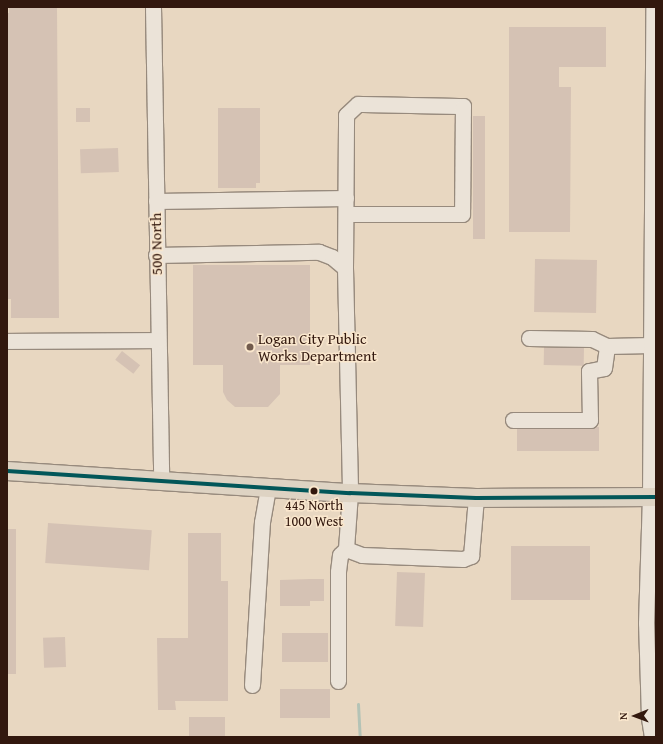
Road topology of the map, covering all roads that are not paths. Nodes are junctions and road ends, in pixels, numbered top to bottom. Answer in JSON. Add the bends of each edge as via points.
{"nodes":[{"id":1,"x":153,"y":7,"type":"edge"},
{"id":2,"x":652,"y":7,"type":"edge"},
{"id":3,"x":346,"y":198,"type":"junction"},
{"id":4,"x":156,"y":201,"type":"junction"},
{"id":5,"x":346,"y":214,"type":"junction"},
{"id":6,"x":156,"y":255,"type":"junction"},
{"id":7,"x":345,"y":268,"type":"junction"},
{"id":8,"x":653,"y":287,"type":"edge"},
{"id":9,"x":529,"y":338,"type":"dead end"},
{"id":10,"x":158,"y":340,"type":"junction"},
{"id":11,"x":7,"y":341,"type":"edge"},
{"id":12,"x":651,"y":345,"type":"junction"},
{"id":13,"x":607,"y":346,"type":"junction"},
{"id":14,"x":513,"y":420,"type":"dead end"},
{"id":15,"x":7,"y":471,"type":"edge"},
{"id":16,"x":161,"y":481,"type":"junction"},
{"id":17,"x":268,"y":488,"type":"junction"},
{"id":18,"x":350,"y":493,"type":"junction"},
{"id":19,"x":653,"y":497,"type":"edge"},
{"id":20,"x":476,"y":498,"type":"junction"},
{"id":21,"x":346,"y":549,"type":"junction"},
{"id":22,"x":338,"y":681,"type":"dead end"},
{"id":23,"x":252,"y":685,"type":"dead end"},
{"id":24,"x":652,"y":737,"type":"edge"}],
"edges":[{"from":1,"to":4,"type":"street","name":"500 North"},
{"from":2,"to":8,"type":"street"},
{"from":3,"to":4,"type":"street"},
{"from":3,"to":5,"type":"street"},
{"from":3,"to":5,"type":"street","via":[[346,115],[358,104],[464,106],[462,214]]},
{"from":4,"to":6,"type":"street","name":"500 North"},
{"from":5,"to":7,"type":"street"},
{"from":6,"to":7,"type":"street","via":[[319,252],[332,257]]},
{"from":6,"to":10,"type":"street","name":"500 North"},
{"from":7,"to":18,"type":"street"},
{"from":8,"to":12,"type":"street"},
{"from":9,"to":13,"type":"street","via":[[592,339]]},
{"from":10,"to":11,"type":"street"},
{"from":10,"to":16,"type":"street","name":"500 North"},
{"from":12,"to":13,"type":"street"},
{"from":12,"to":19,"type":"street"},
{"from":13,"to":14,"type":"street","via":[[604,368],[589,371],[590,420]]},
{"from":15,"to":16,"type":"main road"},
{"from":16,"to":17,"type":"main road"},
{"from":17,"to":18,"type":"main road"},
{"from":17,"to":23,"type":"street","via":[[262,522]]},
{"from":18,"to":20,"type":"main road"},
{"from":18,"to":21,"type":"street"},
{"from":19,"to":20,"type":"main road"},
{"from":19,"to":24,"type":"street","via":[[646,623]]},
{"from":20,"to":21,"type":"street","via":[[471,556],[463,559],[362,555]]},
{"from":21,"to":22,"type":"street","via":[[340,555],[338,572]]}]}
